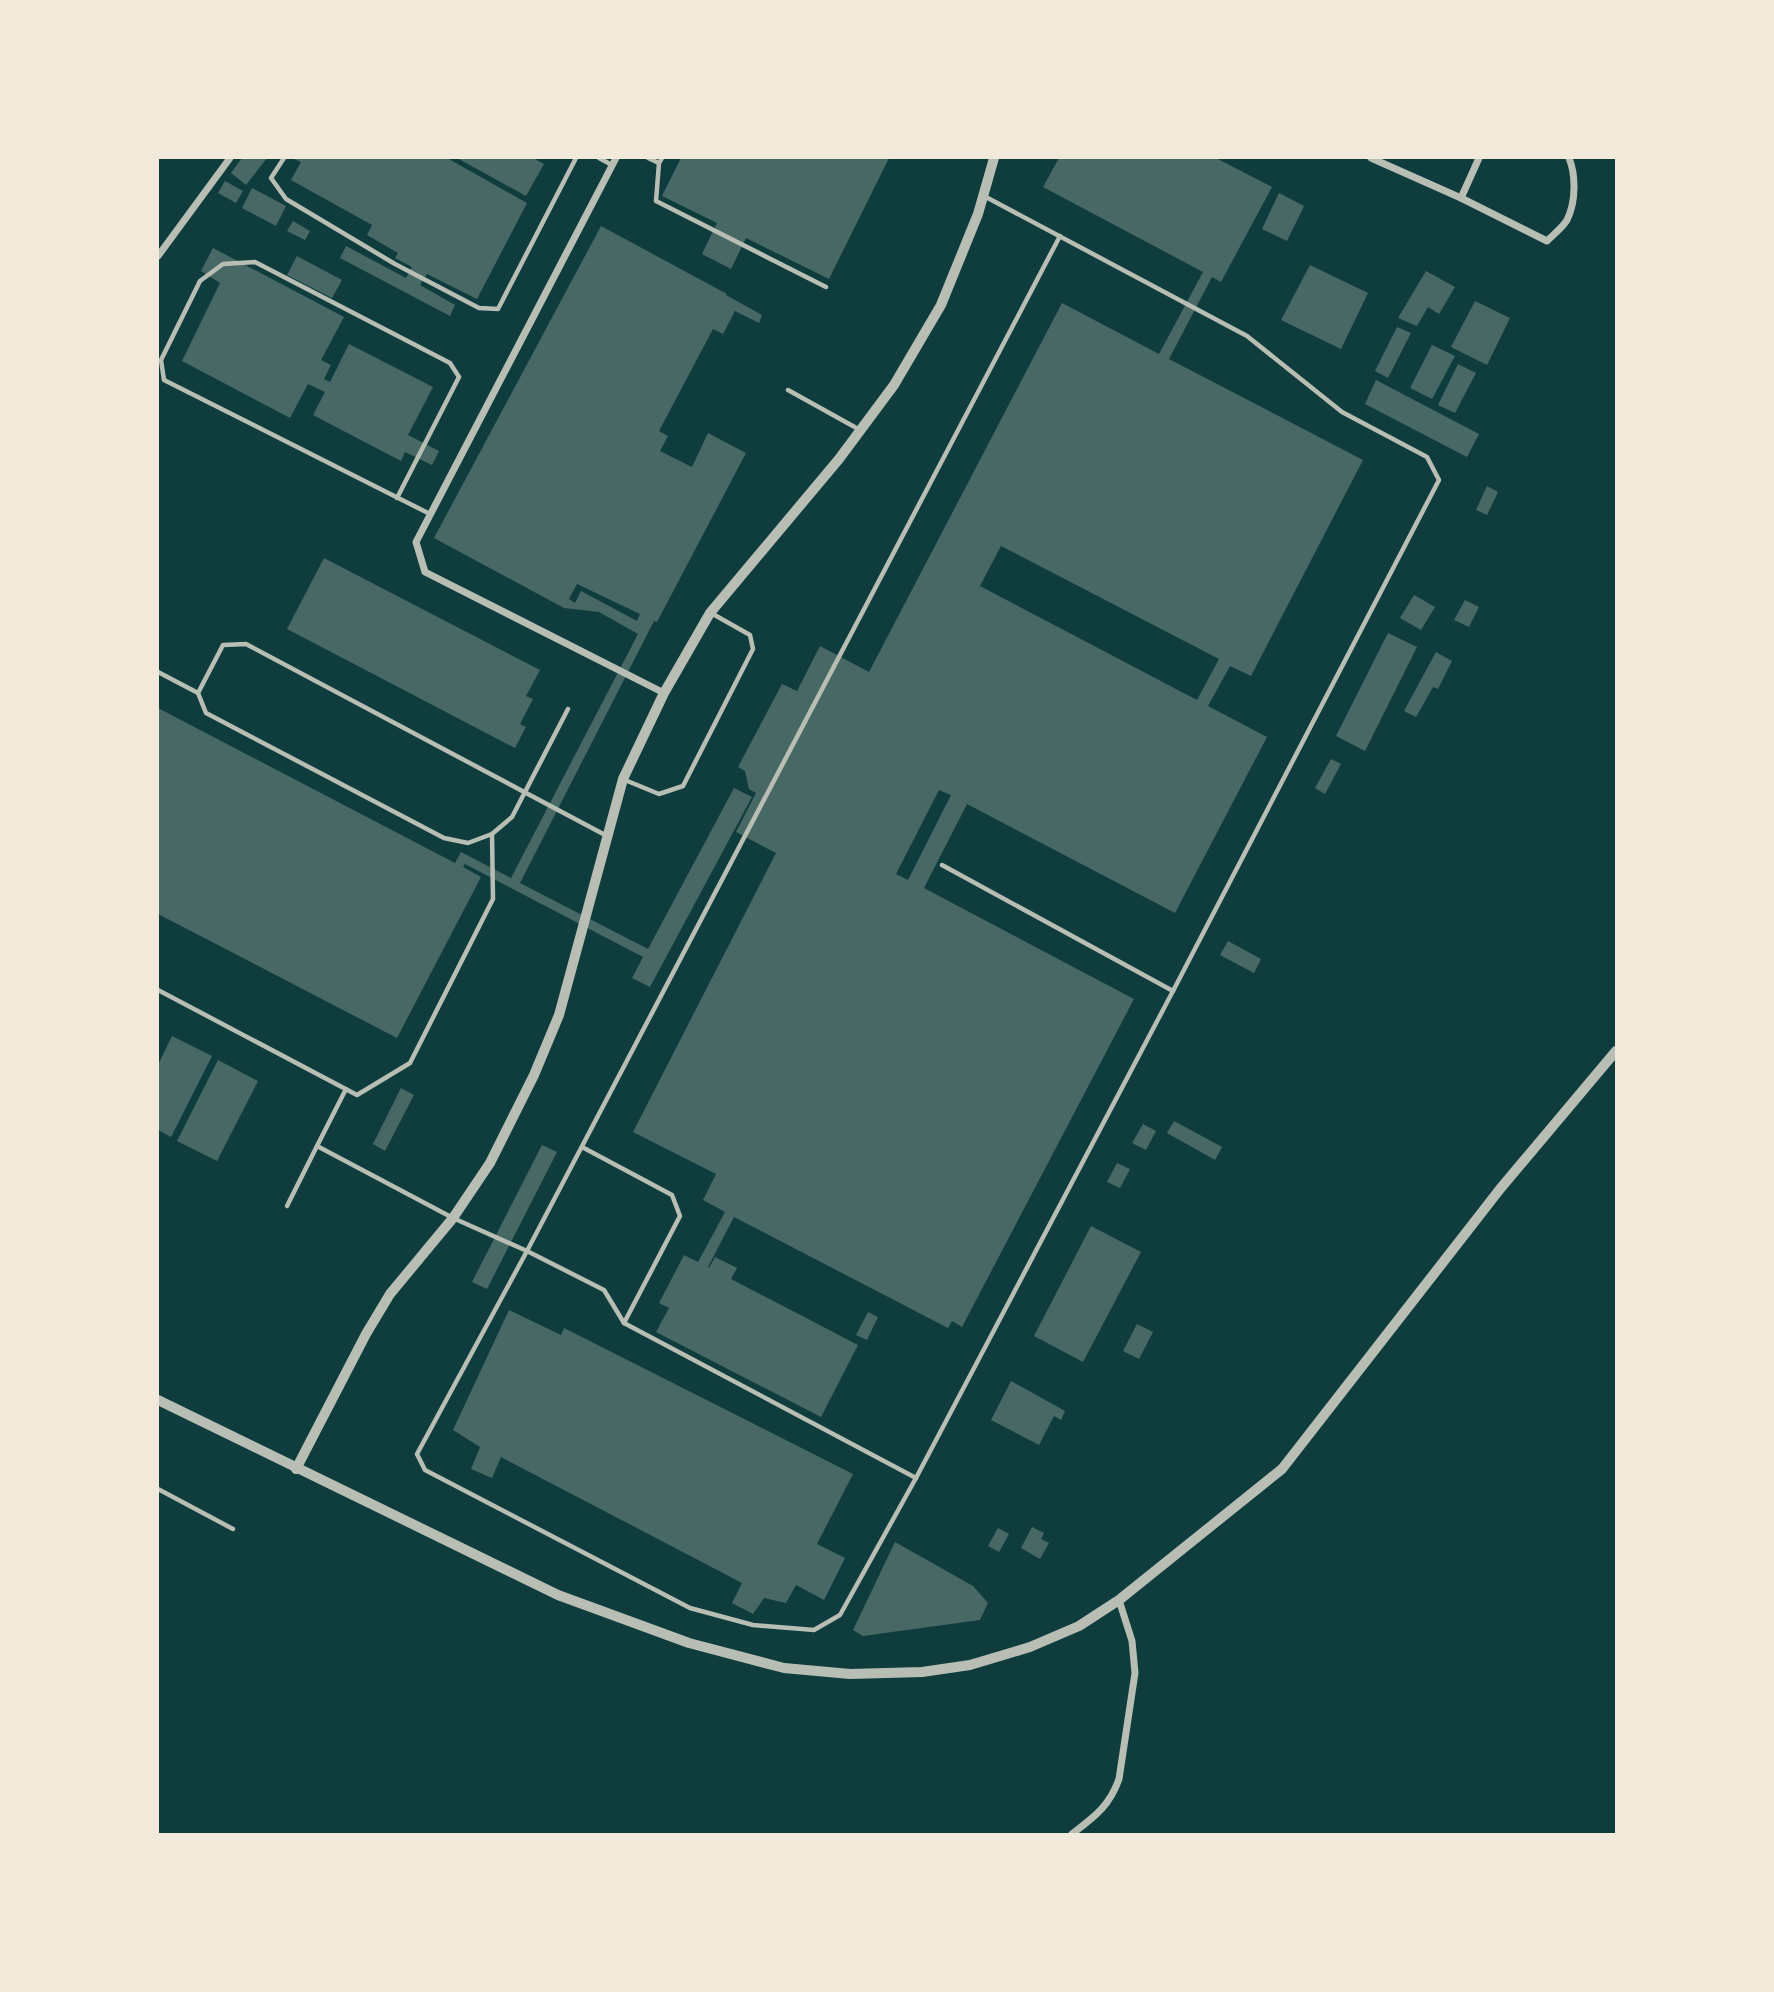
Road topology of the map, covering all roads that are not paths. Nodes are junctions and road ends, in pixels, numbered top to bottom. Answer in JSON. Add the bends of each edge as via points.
{"nodes":[{"id":1,"x":230,"y":158,"type":"edge"},
{"id":2,"x":284,"y":158,"type":"edge"},
{"id":3,"x":576,"y":158,"type":"edge"},
{"id":4,"x":598,"y":158,"type":"edge"},
{"id":5,"x":648,"y":158,"type":"edge"},
{"id":6,"x":994,"y":158,"type":"edge"},
{"id":7,"x":1371,"y":158,"type":"edge"},
{"id":8,"x":1479,"y":158,"type":"edge"},
{"id":9,"x":1569,"y":158,"type":"edge"},
{"id":10,"x":660,"y":160,"type":"edge"},
{"id":11,"x":614,"y":161,"type":"edge"},
{"id":12,"x":983,"y":195,"type":"junction"},
{"id":13,"x":1461,"y":198,"type":"junction"},
{"id":14,"x":1060,"y":236,"type":"junction"},
{"id":15,"x":158,"y":256,"type":"edge"},
{"id":16,"x":826,"y":287,"type":"dead end"},
{"id":17,"x":788,"y":390,"type":"dead end"},
{"id":18,"x":860,"y":430,"type":"junction"},
{"id":19,"x":397,"y":498,"type":"junction"},
{"id":20,"x":430,"y":514,"type":"junction"},
{"id":21,"x":710,"y":613,"type":"junction"},
{"id":22,"x":158,"y":672,"type":"edge"},
{"id":23,"x":198,"y":693,"type":"junction"},
{"id":24,"x":664,"y":693,"type":"junction"},
{"id":25,"x":568,"y":709,"type":"dead end"},
{"id":26,"x":623,"y":779,"type":"junction"},
{"id":27,"x":524,"y":792,"type":"junction"},
{"id":28,"x":492,"y":834,"type":"junction"},
{"id":29,"x":608,"y":836,"type":"junction"},
{"id":30,"x":943,"y":865,"type":"dead end"},
{"id":31,"x":158,"y":990,"type":"edge"},
{"id":32,"x":1173,"y":991,"type":"junction"},
{"id":33,"x":1616,"y":1051,"type":"edge"},
{"id":34,"x":346,"y":1089,"type":"junction"},
{"id":35,"x":317,"y":1146,"type":"junction"},
{"id":36,"x":582,"y":1147,"type":"junction"},
{"id":37,"x":287,"y":1206,"type":"dead end"},
{"id":38,"x":453,"y":1218,"type":"junction"},
{"id":39,"x":527,"y":1251,"type":"junction"},
{"id":40,"x":624,"y":1323,"type":"junction"},
{"id":41,"x":158,"y":1400,"type":"edge"},
{"id":42,"x":296,"y":1468,"type":"junction"},
{"id":43,"x":916,"y":1478,"type":"junction"},
{"id":44,"x":158,"y":1489,"type":"edge"},
{"id":45,"x":233,"y":1528,"type":"dead end"},
{"id":46,"x":1119,"y":1600,"type":"junction"},
{"id":47,"x":1072,"y":1835,"type":"edge"}],
"edges":[{"from":1,"to":15,"type":"street"},
{"from":2,"to":3,"type":"lane","via":[[271,178],[286,199],[479,308],[498,309]]},
{"from":4,"to":11,"type":"lane"},
{"from":5,"to":10,"type":"lane"},
{"from":6,"to":12,"type":"street"},
{"from":7,"to":13,"type":"street"},
{"from":8,"to":13,"type":"street"},
{"from":9,"to":13,"type":"street","via":[[1574,171],[1567,220],[1547,241]]},
{"from":10,"to":16,"type":"lane","via":[[656,201]]},
{"from":11,"to":20,"type":"street"},
{"from":12,"to":14,"type":"lane"},
{"from":12,"to":18,"type":"street","via":[[941,304],[894,385]]},
{"from":14,"to":32,"type":"lane","via":[[1247,336],[1342,412],[1427,457],[1439,480]]},
{"from":14,"to":36,"type":"lane"},
{"from":17,"to":18,"type":"lane"},
{"from":18,"to":21,"type":"street"},
{"from":19,"to":19,"type":"lane","via":[[458,377],[450,363],[255,262],[223,264],[200,281],[161,360],[164,380]]},
{"from":19,"to":20,"type":"lane"},
{"from":20,"to":24,"type":"street","via":[[416,542],[425,572]]},
{"from":21,"to":24,"type":"street"},
{"from":21,"to":26,"type":"lane","via":[[750,635],[753,649],[683,786],[659,794]]},
{"from":22,"to":23,"type":"lane"},
{"from":23,"to":27,"type":"lane","via":[[223,645],[246,645]]},
{"from":23,"to":28,"type":"lane","via":[[206,713],[444,838],[468,843]]},
{"from":24,"to":26,"type":"street"},
{"from":25,"to":27,"type":"lane"},
{"from":26,"to":29,"type":"street"},
{"from":27,"to":28,"type":"lane","via":[[512,817]]},
{"from":27,"to":29,"type":"lane"},
{"from":28,"to":34,"type":"lane","via":[[493,899],[410,1063],[357,1096]]},
{"from":29,"to":38,"type":"street","via":[[559,1015],[491,1163]]},
{"from":30,"to":32,"type":"lane"},
{"from":31,"to":34,"type":"lane"},
{"from":32,"to":43,"type":"lane"},
{"from":33,"to":46,"type":"street","via":[[1500,1189],[1282,1469]]},
{"from":34,"to":35,"type":"lane"},
{"from":35,"to":37,"type":"lane"},
{"from":35,"to":38,"type":"lane"},
{"from":36,"to":39,"type":"lane"},
{"from":36,"to":40,"type":"lane","via":[[672,1195],[680,1216]]},
{"from":38,"to":39,"type":"lane"},
{"from":38,"to":42,"type":"street","via":[[390,1294]]},
{"from":39,"to":40,"type":"lane","via":[[604,1290]]},
{"from":39,"to":43,"type":"lane","via":[[416,1454],[425,1470],[690,1608],[753,1625],[814,1630],[840,1615]]},
{"from":40,"to":43,"type":"lane"},
{"from":41,"to":42,"type":"street"},
{"from":42,"to":46,"type":"street","via":[[558,1595],[690,1643],[784,1668],[850,1674],[970,1665],[1079,1626]]},
{"from":44,"to":45,"type":"lane"},
{"from":46,"to":47,"type":"street","via":[[1132,1641],[1135,1673],[1119,1779],[1113,1796]]}]}
